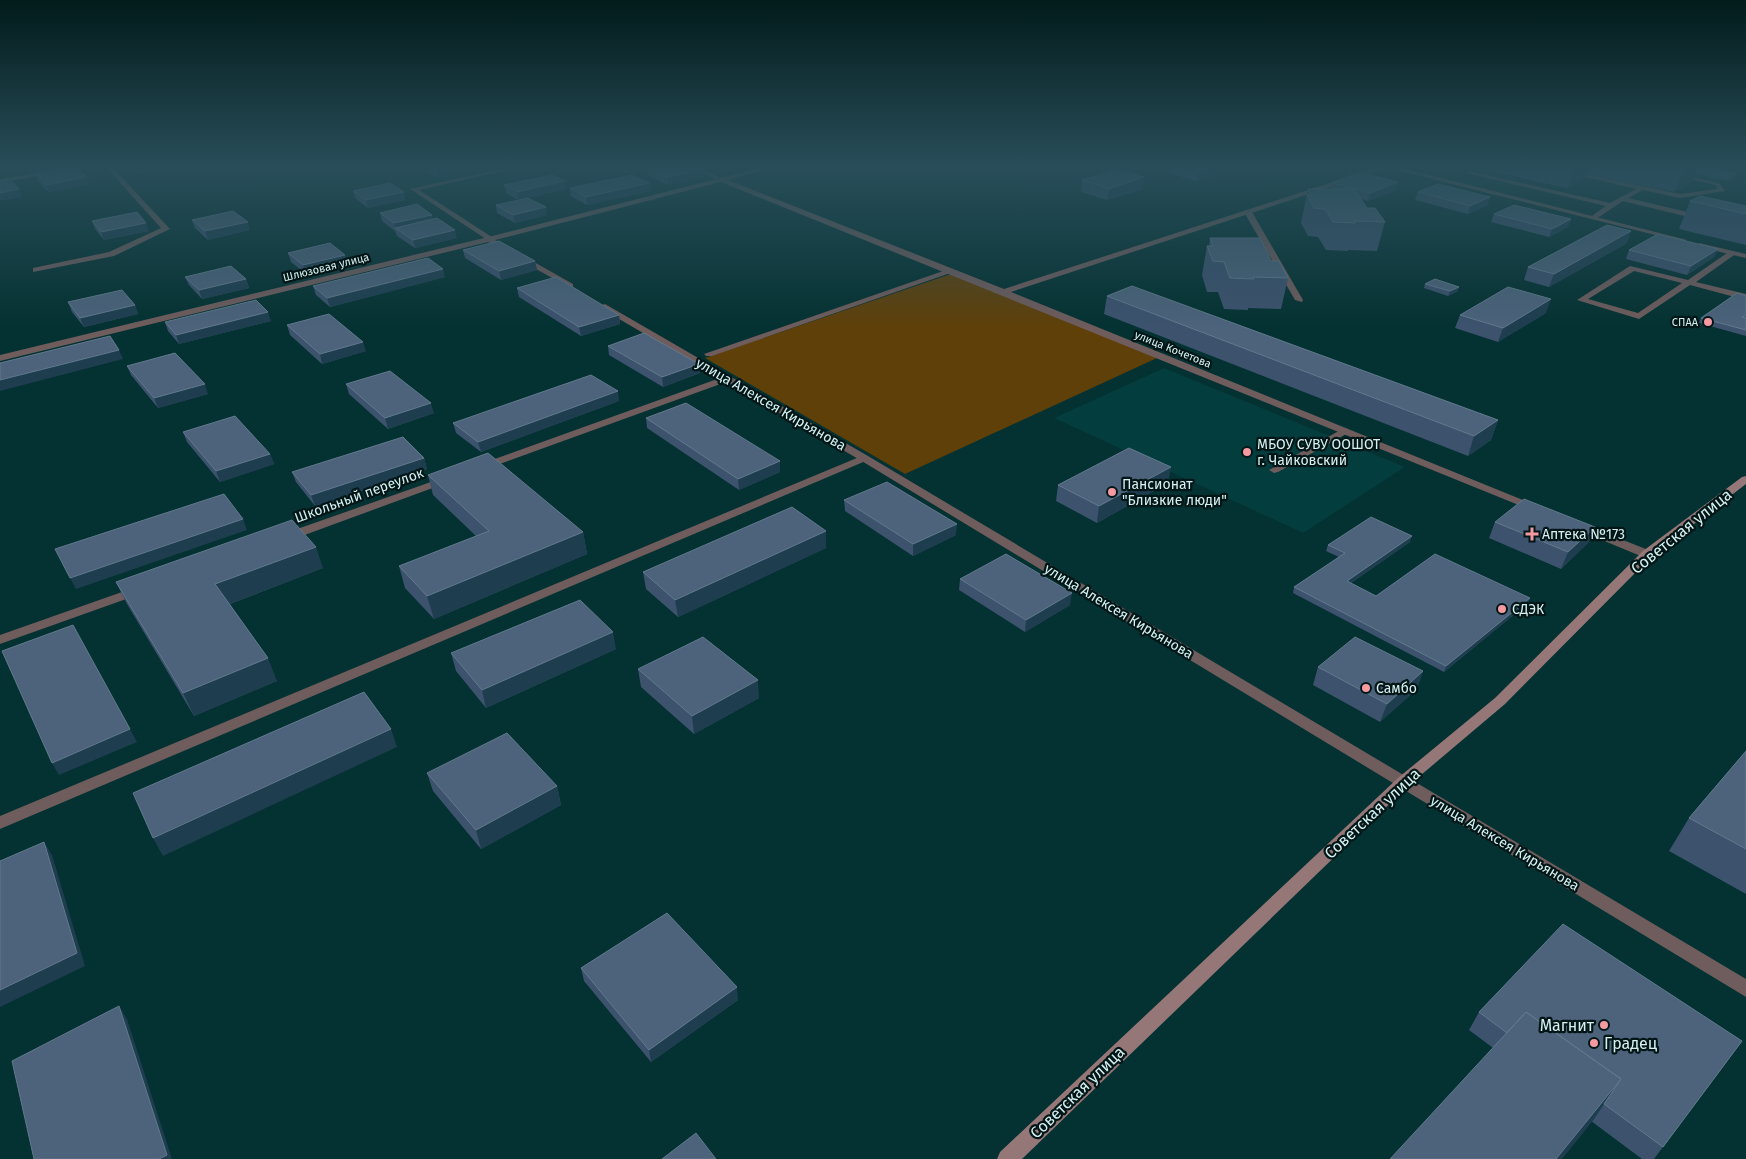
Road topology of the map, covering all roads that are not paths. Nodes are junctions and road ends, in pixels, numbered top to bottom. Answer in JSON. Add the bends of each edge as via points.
{"nodes":[{"id":1,"x":158,"y":220,"type":"edge"},
{"id":2,"x":461,"y":220,"type":"edge"},
{"id":3,"x":559,"y":220,"type":"edge"},
{"id":4,"x":824,"y":220,"type":"edge"},
{"id":5,"x":1223,"y":220,"type":"edge"},
{"id":6,"x":1253,"y":220,"type":"edge"},
{"id":7,"x":1604,"y":220,"type":"edge"},
{"id":8,"x":489,"y":238,"type":"junction"},
{"id":9,"x":1687,"y":241,"type":"edge"},
{"id":10,"x":1696,"y":244,"type":"edge"},
{"id":11,"x":1733,"y":253,"type":"junction"},
{"id":12,"x":1746,"y":256,"type":"edge"},
{"id":13,"x":36,"y":270,"type":"dead end"},
{"id":14,"x":952,"y":271,"type":"junction"},
{"id":15,"x":1691,"y":282,"type":"junction"},
{"id":16,"x":1003,"y":292,"type":"junction"},
{"id":17,"x":582,"y":293,"type":"edge"},
{"id":18,"x":1746,"y":297,"type":"edge"},
{"id":19,"x":1299,"y":300,"type":"dead end"},
{"id":20,"x":598,"y":303,"type":"edge"},
{"id":21,"x":710,"y":354,"type":"dead end"},
{"id":22,"x":0,"y":358,"type":"edge"},
{"id":23,"x":728,"y":378,"type":"junction"},
{"id":24,"x":1344,"y":431,"type":"junction"},
{"id":25,"x":864,"y":458,"type":"junction"},
{"id":26,"x":1274,"y":470,"type":"dead end"},
{"id":27,"x":1746,"y":479,"type":"edge"},
{"id":28,"x":1541,"y":511,"type":"edge"},
{"id":29,"x":1568,"y":522,"type":"edge"},
{"id":30,"x":280,"y":539,"type":"edge"},
{"id":31,"x":1647,"y":554,"type":"junction"},
{"id":32,"x":149,"y":586,"type":"edge"},
{"id":33,"x":0,"y":640,"type":"edge"},
{"id":34,"x":1403,"y":782,"type":"junction"},
{"id":35,"x":0,"y":823,"type":"edge"},
{"id":36,"x":1746,"y":989,"type":"edge"},
{"id":37,"x":1007,"y":1159,"type":"edge"}],
"edges":[{"from":1,"to":13,"type":"street","via":[[166,229],[111,254]]},
{"from":2,"to":8,"type":"street"},
{"from":3,"to":8,"type":"street","name":"Шлюзовая улица"},
{"from":4,"to":14,"type":"street","name":"улица Кочетова"},
{"from":5,"to":16,"type":"street"},
{"from":6,"to":19,"type":"street"},
{"from":7,"to":9,"type":"street"},
{"from":8,"to":17,"type":"street"},
{"from":8,"to":22,"type":"street","name":"Шлюзовая улица"},
{"from":10,"to":11,"type":"street"},
{"from":11,"to":12,"type":"street"},
{"from":11,"to":15,"type":"street"},
{"from":14,"to":16,"type":"street","name":"улица Кочетова"},
{"from":14,"to":21,"type":"street"},
{"from":15,"to":15,"type":"street","via":[[1639,316],[1581,300],[1633,268]]},
{"from":15,"to":18,"type":"street"},
{"from":16,"to":24,"type":"street","name":"улица Кочетова"},
{"from":20,"to":23,"type":"street","name":"улица Алексея Кирьянова"},
{"from":23,"to":25,"type":"street","name":"улица Алексея Кирьянова"},
{"from":23,"to":30,"type":"street","name":"Школьный переулок"},
{"from":24,"to":26,"type":"street"},
{"from":24,"to":28,"type":"street","name":"улица Кочетова"},
{"from":25,"to":34,"type":"street","name":"улица Алексея Кирьянова"},
{"from":25,"to":35,"type":"street"},
{"from":27,"to":31,"type":"main road","name":"Советская улица"},
{"from":29,"to":31,"type":"street"},
{"from":31,"to":34,"type":"main road","name":"Советская улица","via":[[1500,701]]},
{"from":32,"to":33,"type":"street"},
{"from":34,"to":36,"type":"street","name":"улица Алексея Кирьянова"},
{"from":34,"to":37,"type":"main road","name":"Советская улица"}]}
